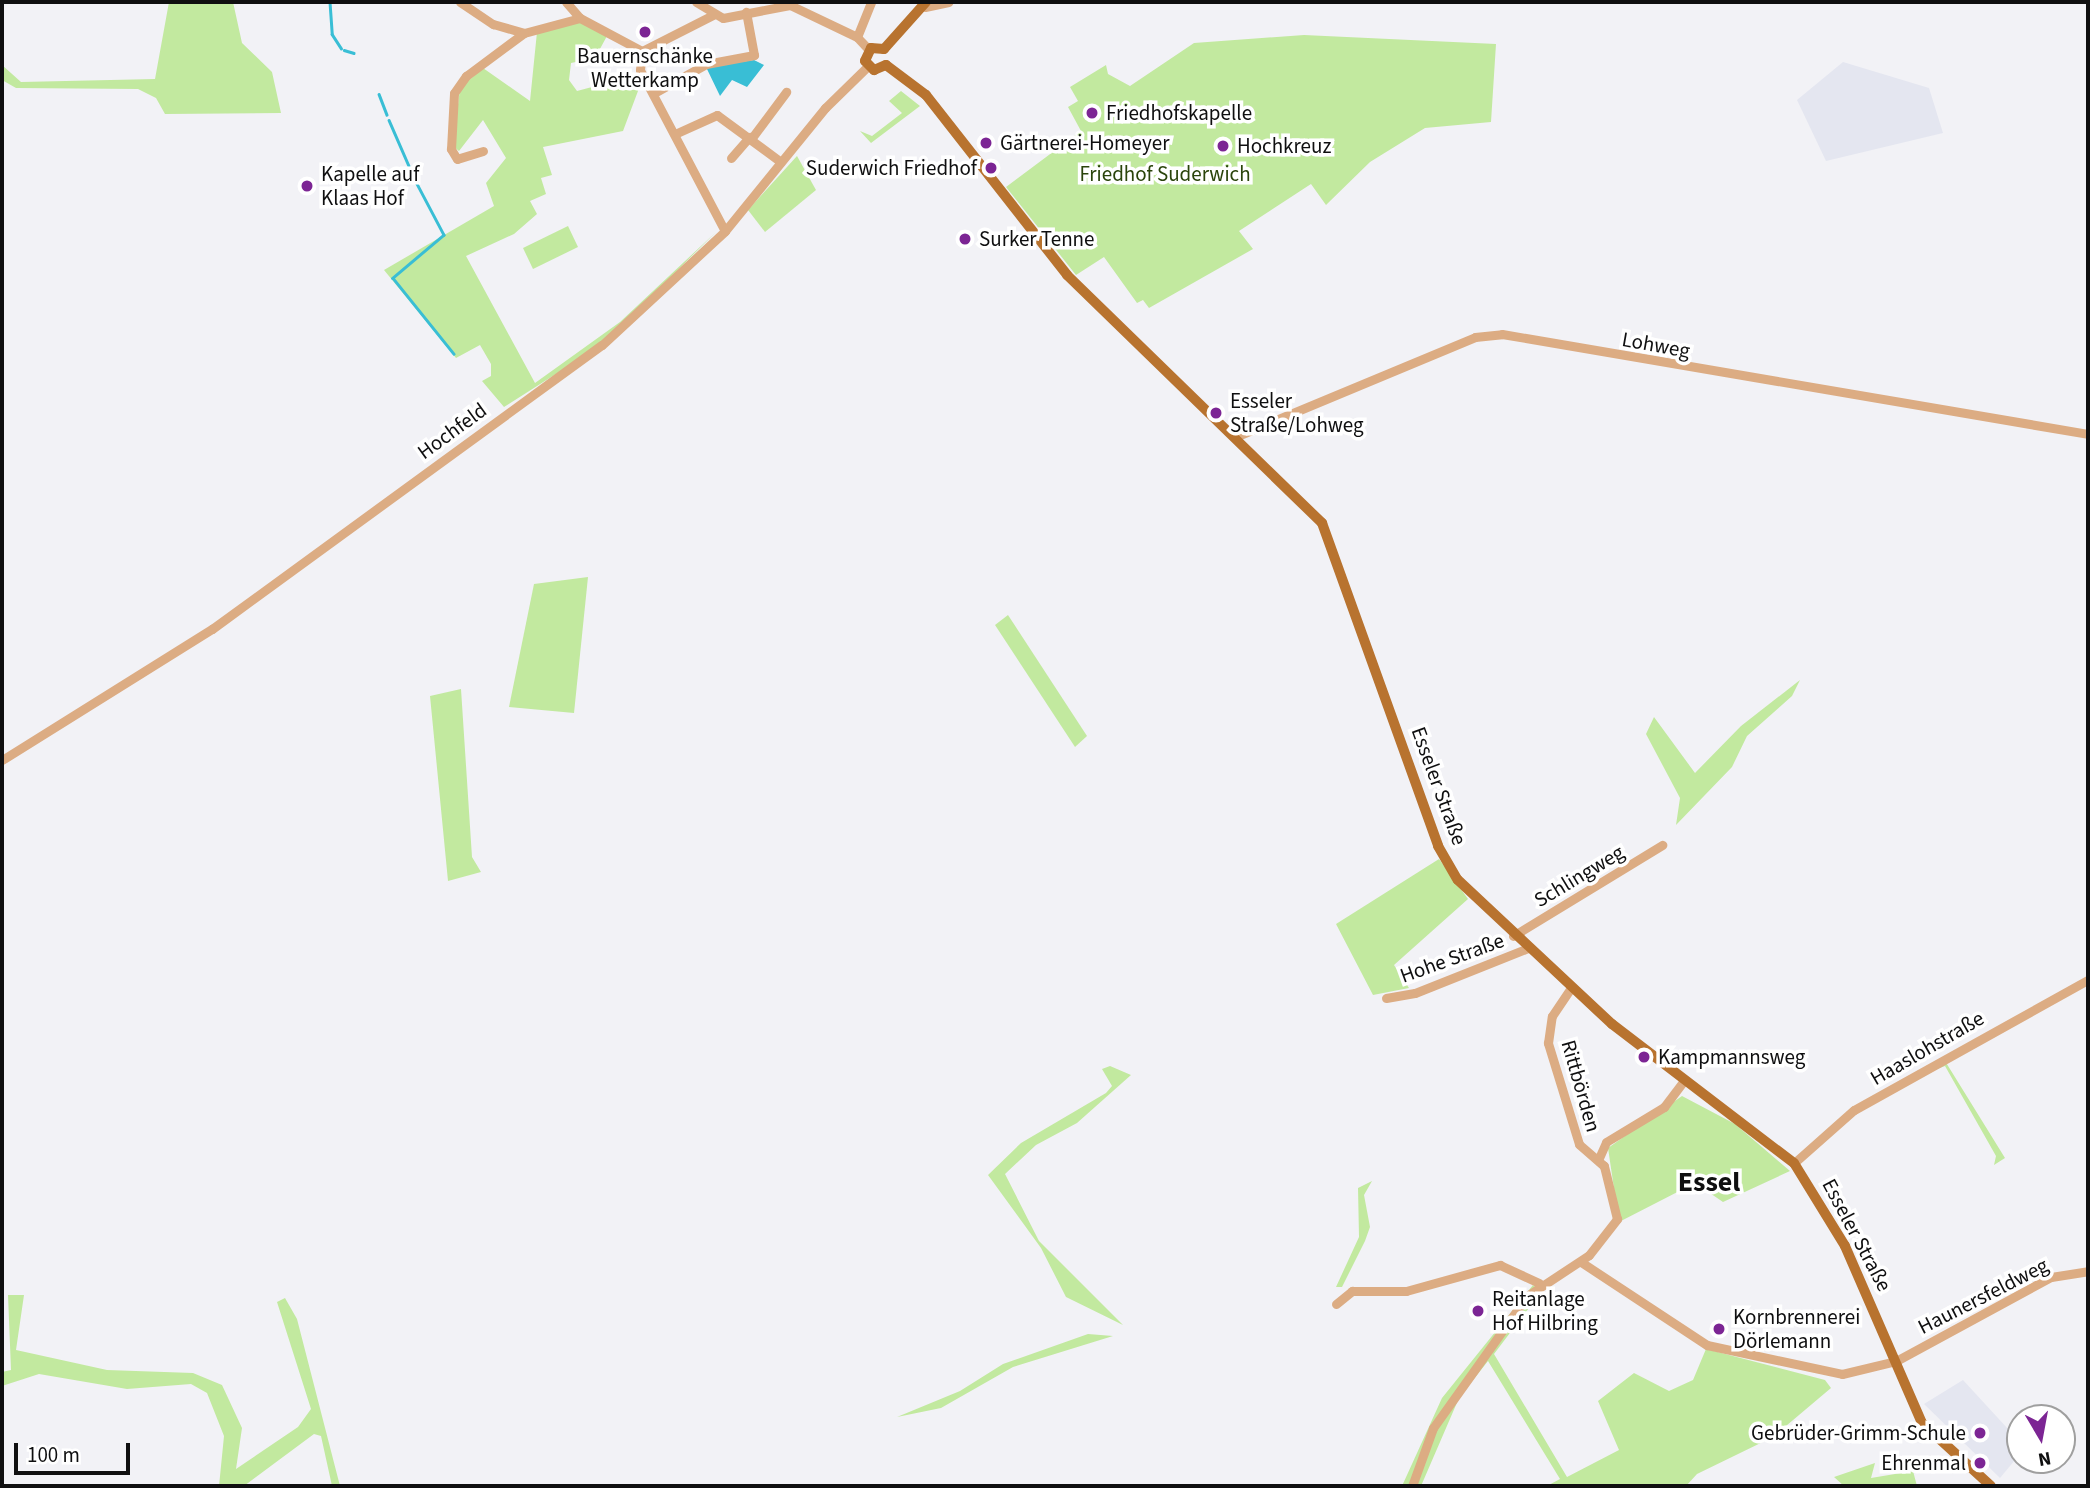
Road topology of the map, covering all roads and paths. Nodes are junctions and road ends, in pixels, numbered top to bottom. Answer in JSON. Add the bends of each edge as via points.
{"nodes":[{"id":1,"x":460,"y":2,"type":"edge"},
{"id":2,"x":566,"y":2,"type":"edge"},
{"id":3,"x":696,"y":2,"type":"edge"},
{"id":4,"x":872,"y":2,"type":"edge"},
{"id":5,"x":948,"y":2,"type":"edge"},
{"id":6,"x":783,"y":3,"type":"edge"},
{"id":7,"x":925,"y":4,"type":"edge"},
{"id":8,"x":746,"y":12,"type":"junction"},
{"id":9,"x":713,"y":15,"type":"junction"},
{"id":10,"x":580,"y":18,"type":"junction"},
{"id":11,"x":524,"y":33,"type":"junction"},
{"id":12,"x":857,"y":37,"type":"junction"},
{"id":13,"x":884,"y":49,"type":"junction"},
{"id":14,"x":869,"y":50,"type":"junction"},
{"id":15,"x":642,"y":51,"type":"junction"},
{"id":16,"x":886,"y":65,"type":"junction"},
{"id":17,"x":868,"y":66,"type":"junction"},
{"id":18,"x":786,"y":92,"type":"dead end"},
{"id":19,"x":654,"y":93,"type":"junction"},
{"id":20,"x":677,"y":133,"type":"junction"},
{"id":21,"x":750,"y":138,"type":"junction"},
{"id":22,"x":483,"y":150,"type":"dead end"},
{"id":23,"x":731,"y":159,"type":"dead end"},
{"id":24,"x":781,"y":162,"type":"junction"},
{"id":25,"x":725,"y":231,"type":"junction"},
{"id":26,"x":2088,"y":434,"type":"edge"},
{"id":27,"x":1235,"y":437,"type":"junction"},
{"id":28,"x":2,"y":760,"type":"edge"},
{"id":29,"x":1662,"y":845,"type":"dead end"},
{"id":30,"x":1513,"y":936,"type":"junction"},
{"id":31,"x":1528,"y":948,"type":"junction"},
{"id":32,"x":2088,"y":980,"type":"edge"},
{"id":33,"x":1571,"y":988,"type":"junction"},
{"id":34,"x":1386,"y":998,"type":"dead end"},
{"id":35,"x":1684,"y":1080,"type":"junction"},
{"id":36,"x":1599,"y":1158,"type":"junction"},
{"id":37,"x":1794,"y":1163,"type":"junction"},
{"id":38,"x":1581,"y":1262,"type":"junction"},
{"id":39,"x":2088,"y":1271,"type":"edge"},
{"id":40,"x":1539,"y":1283,"type":"junction"},
{"id":41,"x":1336,"y":1304,"type":"dead end"},
{"id":42,"x":1896,"y":1361,"type":"junction"},
{"id":43,"x":1412,"y":1486,"type":"edge"},
{"id":44,"x":1991,"y":1486,"type":"edge"}],
"edges":[{"from":1,"to":11,"type":"street","via":[[493,24]]},
{"from":2,"to":10,"type":"street"},
{"from":3,"to":9,"type":"street"},
{"from":4,"to":12,"type":"street"},
{"from":5,"to":7,"type":"street"},
{"from":6,"to":8,"type":"street"},
{"from":6,"to":12,"type":"street"},
{"from":7,"to":13,"type":"main road"},
{"from":8,"to":9,"type":"street"},
{"from":8,"to":19,"type":"street","via":[[754,55],[706,64]]},
{"from":9,"to":15,"type":"street"},
{"from":10,"to":11,"type":"street"},
{"from":10,"to":15,"type":"street"},
{"from":11,"to":22,"type":"street","via":[[466,76],[454,93],[453,154],[474,158]]},
{"from":12,"to":14,"type":"street"},
{"from":13,"to":14,"type":"main road"},
{"from":13,"to":16,"type":"main road"},
{"from":14,"to":17,"type":"main road"},
{"from":15,"to":19,"type":"street","via":[[640,70]]},
{"from":16,"to":17,"type":"main road"},
{"from":16,"to":27,"type":"main road","name":"Esseler Straße","via":[[926,95],[1067,275]]},
{"from":17,"to":24,"type":"street","name":"Hochfeld"},
{"from":18,"to":21,"type":"street"},
{"from":19,"to":20,"type":"street"},
{"from":20,"to":21,"type":"street","via":[[717,115]]},
{"from":20,"to":25,"type":"street"},
{"from":21,"to":23,"type":"street"},
{"from":21,"to":24,"type":"street"},
{"from":24,"to":25,"type":"street","name":"Hochfeld"},
{"from":25,"to":28,"type":"street","name":"Hochfeld","via":[[642,311],[562,375],[212,629]]},
{"from":26,"to":27,"type":"street","name":"Lohweg","via":[[1502,334],[1475,337]]},
{"from":27,"to":30,"type":"main road","name":"Esseler Straße","via":[[1322,523],[1438,846],[1475,902]]},
{"from":29,"to":30,"type":"street","name":"Schlingweg"},
{"from":30,"to":31,"type":"main road","name":"Esseler Straße"},
{"from":31,"to":33,"type":"main road","name":"Esseler Straße"},
{"from":31,"to":34,"type":"street","name":"Hohe Straße","via":[[1435,986]]},
{"from":32,"to":37,"type":"street","name":"Haaslohstraße","via":[[1854,1110]]},
{"from":33,"to":35,"type":"main road","name":"Esseler Straße"},
{"from":33,"to":36,"type":"street","name":"Rittbörden","via":[[1552,1016],[1548,1043],[1578,1144]]},
{"from":35,"to":36,"type":"street","via":[[1664,1107],[1605,1142]]},
{"from":35,"to":37,"type":"main road","name":"Esseler Straße"},
{"from":36,"to":38,"type":"street","name":"Rittbörden","via":[[1615,1193],[1618,1219]]},
{"from":37,"to":42,"type":"main road","name":"Esseler Straße","via":[[1830,1214]]},
{"from":38,"to":40,"type":"street","name":"Rittbörden"},
{"from":38,"to":42,"type":"street","name":"Haunersfeldweg","via":[[1707,1345],[1826,1373]]},
{"from":39,"to":42,"type":"street","name":"Haunersfeldweg","via":[[2051,1277]]},
{"from":40,"to":41,"type":"street","via":[[1500,1265],[1406,1291],[1352,1291]]},
{"from":40,"to":43,"type":"street","name":"Rittbörden","via":[[1433,1428]]},
{"from":42,"to":44,"type":"main road","name":"Esseler Straße","via":[[1926,1428]]}]}
